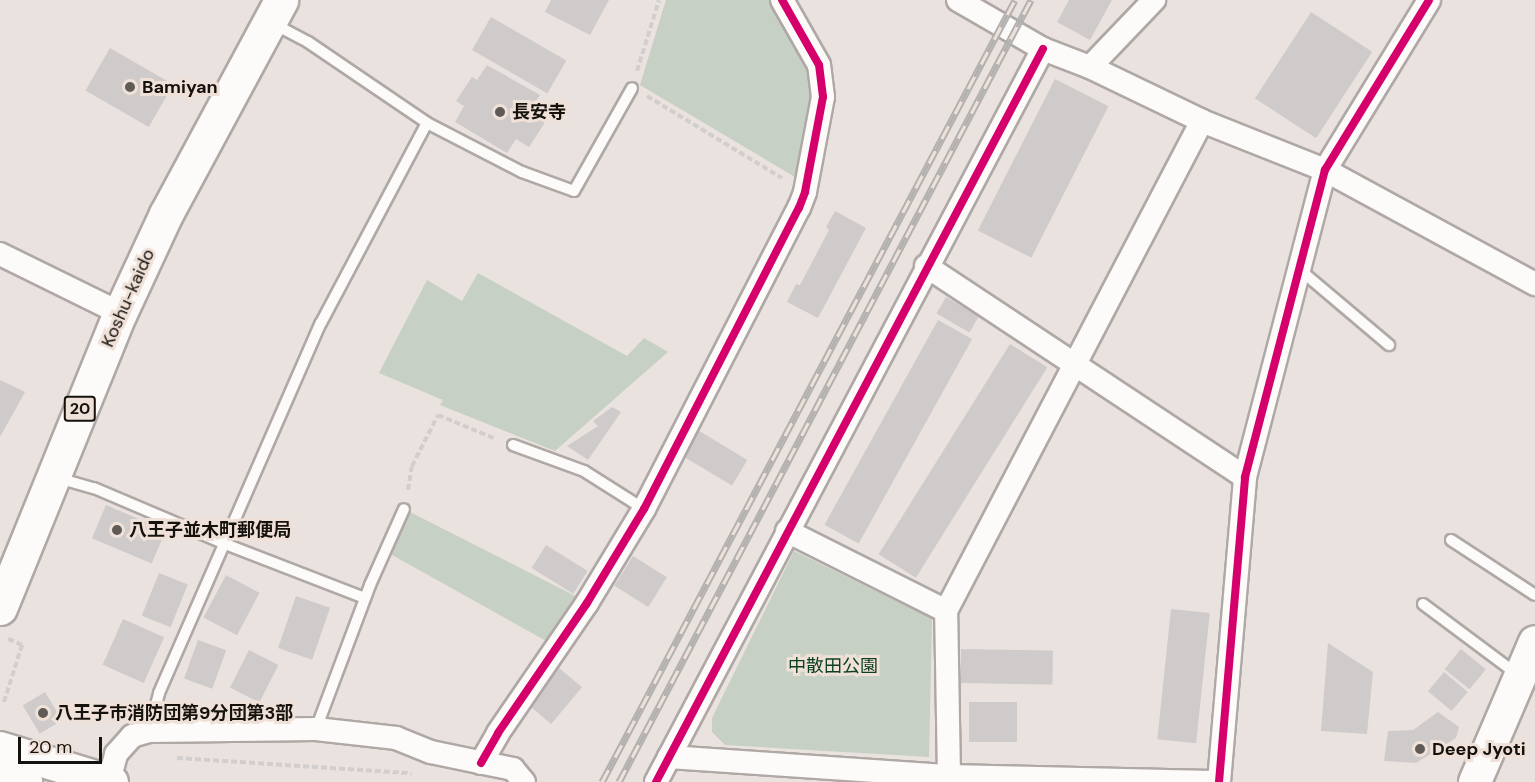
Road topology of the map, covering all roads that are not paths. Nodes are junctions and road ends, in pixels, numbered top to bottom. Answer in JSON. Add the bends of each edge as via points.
{"nodes":[{"id":1,"x":782,"y":0,"type":"edge"},
{"id":2,"x":957,"y":0,"type":"edge"},
{"id":3,"x":1154,"y":0,"type":"edge"},
{"id":4,"x":1429,"y":0,"type":"edge"},
{"id":5,"x":275,"y":11,"type":"edge"},
{"id":6,"x":1043,"y":49,"type":"junction"},
{"id":7,"x":1090,"y":67,"type":"junction"},
{"id":8,"x":632,"y":88,"type":"road end"},
{"id":9,"x":1202,"y":121,"type":"junction"},
{"id":10,"x":427,"y":123,"type":"junction"},
{"id":11,"x":1325,"y":170,"type":"junction"},
{"id":12,"x":0,"y":254,"type":"edge"},
{"id":13,"x":926,"y":266,"type":"junction"},
{"id":14,"x":1299,"y":269,"type":"junction"},
{"id":15,"x":1535,"y":284,"type":"edge"},
{"id":16,"x":120,"y":313,"type":"junction"},
{"id":17,"x":1389,"y":345,"type":"dead end"},
{"id":18,"x":1075,"y":365,"type":"junction"},
{"id":19,"x":513,"y":445,"type":"road end"},
{"id":20,"x":53,"y":477,"type":"junction"},
{"id":21,"x":1245,"y":477,"type":"junction"},
{"id":22,"x":644,"y":508,"type":"junction"},
{"id":23,"x":404,"y":509,"type":"road end"},
{"id":24,"x":787,"y":531,"type":"junction"},
{"id":25,"x":1451,"y":540,"type":"dead end"},
{"id":26,"x":225,"y":544,"type":"junction"},
{"id":27,"x":1535,"y":595,"type":"edge"},
{"id":28,"x":365,"y":598,"type":"junction"},
{"id":29,"x":1423,"y":604,"type":"dead end"},
{"id":30,"x":0,"y":608,"type":"edge"},
{"id":31,"x":946,"y":611,"type":"junction"},
{"id":32,"x":1535,"y":642,"type":"edge"},
{"id":33,"x":1520,"y":677,"type":"junction"},
{"id":34,"x":316,"y":729,"type":"junction"},
{"id":35,"x":149,"y":731,"type":"junction"},
{"id":36,"x":0,"y":748,"type":"edge"},
{"id":37,"x":669,"y":757,"type":"junction"},
{"id":38,"x":481,"y":764,"type":"junction"},
{"id":39,"x":0,"y":772,"type":"edge"},
{"id":40,"x":949,"y":776,"type":"junction"},
{"id":41,"x":26,"y":782,"type":"edge"},
{"id":42,"x":110,"y":782,"type":"edge"},
{"id":43,"x":524,"y":782,"type":"edge"},
{"id":44,"x":656,"y":782,"type":"edge"},
{"id":45,"x":1213,"y":782,"type":"edge"},
{"id":46,"x":1219,"y":782,"type":"edge"},
{"id":47,"x":1475,"y":782,"type":"edge"}],
"edges":[{"from":1,"to":22,"type":"street","via":[[819,65],[823,97],[805,192],[754,300]]},
{"from":2,"to":6,"type":"street"},
{"from":3,"to":7,"type":"street"},
{"from":4,"to":11,"type":"street"},
{"from":5,"to":10,"type":"lane","via":[[308,42]]},
{"from":5,"to":16,"type":"highway","name":"Koshu-kaido","number":"20","via":[[166,214]]},
{"from":6,"to":7,"type":"street"},
{"from":6,"to":13,"type":"street"},
{"from":7,"to":9,"type":"street"},
{"from":8,"to":10,"type":"lane","via":[[574,191],[522,172]]},
{"from":9,"to":11,"type":"street"},
{"from":9,"to":18,"type":"street"},
{"from":10,"to":26,"type":"lane","via":[[321,323]]},
{"from":11,"to":14,"type":"street"},
{"from":11,"to":15,"type":"street"},
{"from":12,"to":16,"type":"street"},
{"from":13,"to":18,"type":"street"},
{"from":13,"to":24,"type":"street"},
{"from":14,"to":17,"type":"lane"},
{"from":14,"to":21,"type":"street"},
{"from":16,"to":20,"type":"highway","name":"Koshu-kaido","number":"20"},
{"from":18,"to":21,"type":"street"},
{"from":18,"to":31,"type":"street"},
{"from":19,"to":22,"type":"lane","via":[[584,471]]},
{"from":20,"to":26,"type":"lane","via":[[94,488]]},
{"from":20,"to":30,"type":"highway","name":"Koshu-kaido","number":"20"},
{"from":21,"to":46,"type":"street"},
{"from":22,"to":38,"type":"street"},
{"from":23,"to":28,"type":"lane"},
{"from":24,"to":31,"type":"street"},
{"from":24,"to":37,"type":"street"},
{"from":25,"to":27,"type":"lane"},
{"from":26,"to":28,"type":"lane"},
{"from":26,"to":35,"type":"lane","via":[[159,693]]},
{"from":28,"to":34,"type":"lane"},
{"from":29,"to":33,"type":"lane"},
{"from":31,"to":40,"type":"street"},
{"from":32,"to":33,"type":"street"},
{"from":33,"to":47,"type":"street"},
{"from":34,"to":35,"type":"street"},
{"from":34,"to":38,"type":"street","via":[[396,738],[431,752]]},
{"from":35,"to":42,"type":"street","via":[[132,736],[116,754]]},
{"from":36,"to":42,"type":"street"},
{"from":37,"to":40,"type":"street"},
{"from":37,"to":44,"type":"street"},
{"from":38,"to":43,"type":"street","via":[[513,769]]},
{"from":39,"to":41,"type":"street"},
{"from":40,"to":45,"type":"street"}]}
